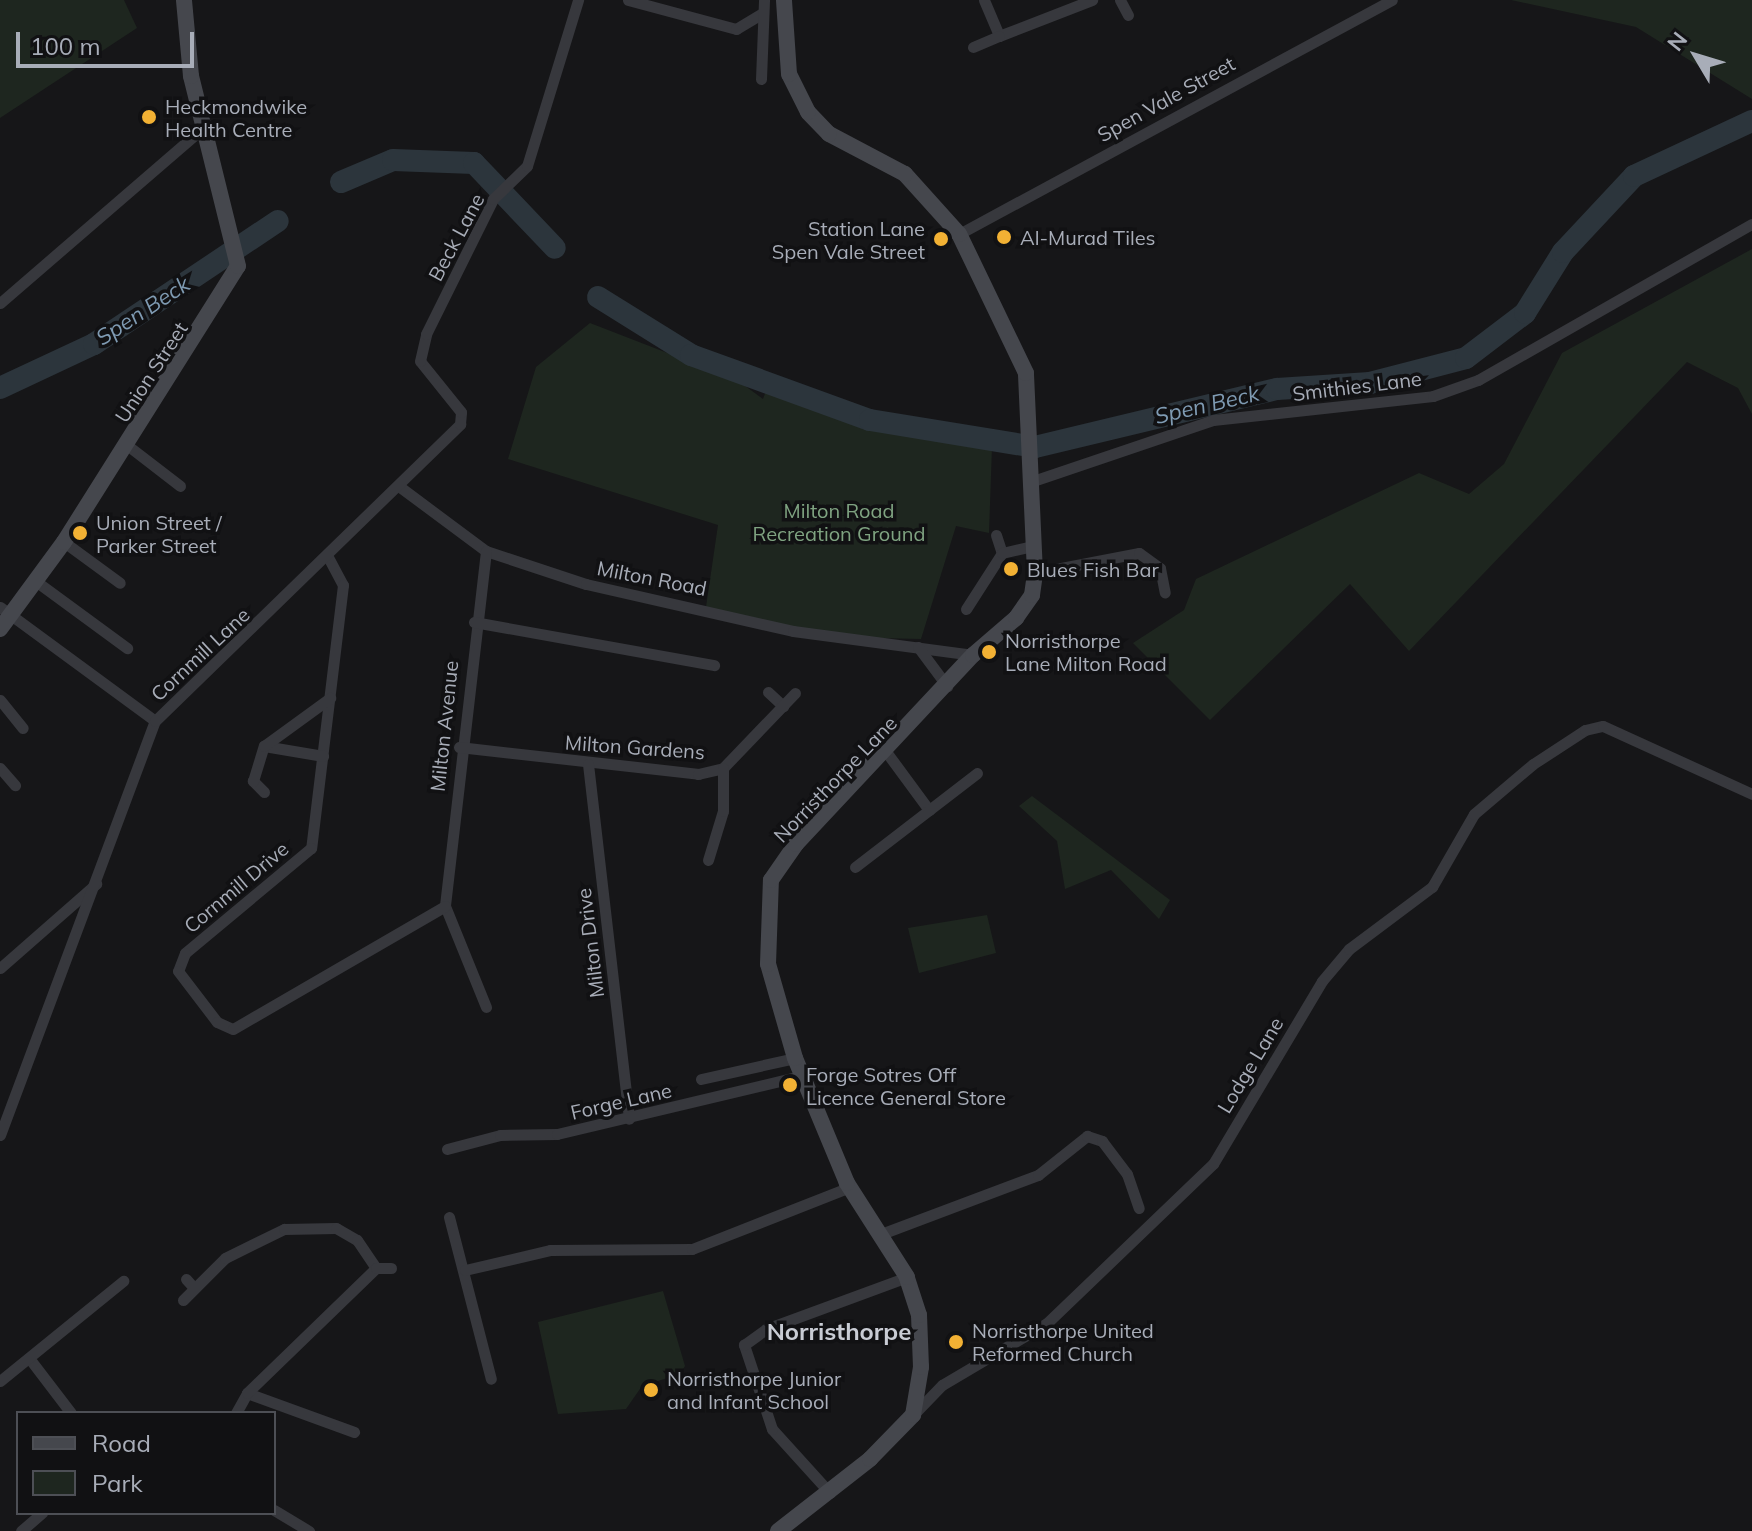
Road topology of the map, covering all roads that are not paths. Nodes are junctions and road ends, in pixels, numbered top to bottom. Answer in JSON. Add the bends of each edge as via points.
{"nodes":[{"id":1,"x":578,"y":0,"type":"edge"},
{"id":2,"x":628,"y":0,"type":"edge"},
{"id":3,"x":764,"y":0,"type":"edge"},
{"id":4,"x":784,"y":0,"type":"edge"},
{"id":5,"x":984,"y":0,"type":"edge"},
{"id":6,"x":1092,"y":0,"type":"edge"},
{"id":7,"x":1120,"y":0,"type":"edge"},
{"id":8,"x":1392,"y":0,"type":"edge"},
{"id":9,"x":186,"y":3,"type":"edge"},
{"id":10,"x":763,"y":13,"type":"junction"},
{"id":11,"x":1128,"y":15,"type":"dead end"},
{"id":12,"x":999,"y":36,"type":"junction"},
{"id":13,"x":973,"y":47,"type":"dead end"},
{"id":14,"x":761,"y":79,"type":"dead end"},
{"id":15,"x":204,"y":127,"type":"junction"},
{"id":16,"x":1752,"y":224,"type":"edge"},
{"id":17,"x":959,"y":234,"type":"junction"},
{"id":18,"x":0,"y":303,"type":"edge"},
{"id":19,"x":420,"y":361,"type":"joint"},
{"id":20,"x":127,"y":445,"type":"junction"},
{"id":21,"x":1030,"y":482,"type":"junction"},
{"id":22,"x":180,"y":486,"type":"dead end"},
{"id":23,"x":400,"y":487,"type":"junction"},
{"id":24,"x":996,"y":535,"type":"dead end"},
{"id":25,"x":64,"y":542,"type":"junction"},
{"id":26,"x":1033,"y":546,"type":"junction"},
{"id":27,"x":486,"y":551,"type":"junction"},
{"id":28,"x":1002,"y":553,"type":"junction"},
{"id":29,"x":328,"y":557,"type":"junction"},
{"id":30,"x":1035,"y":573,"type":"junction"},
{"id":31,"x":37,"y":582,"type":"junction"},
{"id":32,"x":120,"y":583,"type":"dead end"},
{"id":33,"x":1165,"y":593,"type":"dead end"},
{"id":34,"x":966,"y":609,"type":"dead end"},
{"id":35,"x":7,"y":613,"type":"edge"},
{"id":36,"x":474,"y":622,"type":"junction"},
{"id":37,"x":0,"y":629,"type":"edge"},
{"id":38,"x":918,"y":647,"type":"junction"},
{"id":39,"x":127,"y":648,"type":"dead end"},
{"id":40,"x":973,"y":655,"type":"junction"},
{"id":41,"x":714,"y":665,"type":"dead end"},
{"id":42,"x":947,"y":686,"type":"junction"},
{"id":43,"x":768,"y":692,"type":"dead end"},
{"id":44,"x":795,"y":693,"type":"dead end"},
{"id":45,"x":330,"y":698,"type":"junction"},
{"id":46,"x":0,"y":700,"type":"edge"},
{"id":47,"x":783,"y":706,"type":"junction"},
{"id":48,"x":155,"y":721,"type":"junction"},
{"id":49,"x":23,"y":728,"type":"dead end"},
{"id":50,"x":264,"y":746,"type":"junction"},
{"id":51,"x":459,"y":747,"type":"junction"},
{"id":52,"x":887,"y":753,"type":"junction"},
{"id":53,"x":323,"y":756,"type":"junction"},
{"id":54,"x":588,"y":764,"type":"junction"},
{"id":55,"x":0,"y":768,"type":"edge"},
{"id":56,"x":723,"y":768,"type":"junction"},
{"id":57,"x":977,"y":773,"type":"dead end"},
{"id":58,"x":15,"y":785,"type":"dead end"},
{"id":59,"x":264,"y":792,"type":"dead end"},
{"id":60,"x":1752,"y":794,"type":"edge"},
{"id":61,"x":929,"y":810,"type":"junction"},
{"id":62,"x":708,"y":860,"type":"dead end"},
{"id":63,"x":855,"y":867,"type":"dead end"},
{"id":64,"x":98,"y":882,"type":"junction"},
{"id":65,"x":445,"y":906,"type":"junction"},
{"id":66,"x":0,"y":968,"type":"edge"},
{"id":67,"x":486,"y":1007,"type":"dead end"},
{"id":68,"x":795,"y":1058,"type":"junction"},
{"id":69,"x":801,"y":1076,"type":"junction"},
{"id":70,"x":701,"y":1079,"type":"dead end"},
{"id":71,"x":629,"y":1119,"type":"junction"},
{"id":72,"x":0,"y":1135,"type":"edge"},
{"id":73,"x":447,"y":1149,"type":"dead end"},
{"id":74,"x":850,"y":1187,"type":"junction"},
{"id":75,"x":1139,"y":1208,"type":"dead end"},
{"id":76,"x":449,"y":1217,"type":"dead end"},
{"id":77,"x":881,"y":1234,"type":"junction"},
{"id":78,"x":376,"y":1268,"type":"junction"},
{"id":79,"x":391,"y":1268,"type":"dead end"},
{"id":80,"x":465,"y":1270,"type":"junction"},
{"id":81,"x":907,"y":1277,"type":"junction"},
{"id":82,"x":123,"y":1281,"type":"dead end"},
{"id":83,"x":183,"y":1300,"type":"dead end"},
{"id":84,"x":29,"y":1358,"type":"junction"},
{"id":85,"x":491,"y":1379,"type":"dead end"},
{"id":86,"x":0,"y":1381,"type":"edge"},
{"id":87,"x":247,"y":1393,"type":"junction"},
{"id":88,"x":69,"y":1411,"type":"edge"},
{"id":89,"x":237,"y":1411,"type":"edge"},
{"id":90,"x":913,"y":1415,"type":"junction"},
{"id":91,"x":354,"y":1432,"type":"dead end"},
{"id":92,"x":830,"y":1493,"type":"junction"},
{"id":93,"x":276,"y":1511,"type":"edge"},
{"id":94,"x":40,"y":1515,"type":"edge"},
{"id":95,"x":21,"y":1531,"type":"edge"},
{"id":96,"x":309,"y":1531,"type":"edge"},
{"id":97,"x":778,"y":1531,"type":"edge"}],
"edges":[{"from":1,"to":19,"type":"street","name":"Beck Lane","via":[[527,166],[493,199],[426,334]]},
{"from":2,"to":10,"type":"street","via":[[736,29]]},
{"from":3,"to":10,"type":"street"},
{"from":4,"to":17,"type":"street","name":"Norristhorpe Lane","via":[[789,74],[808,112],[829,134],[905,174]]},
{"from":5,"to":12,"type":"street"},
{"from":6,"to":12,"type":"street"},
{"from":7,"to":11,"type":"street"},
{"from":8,"to":17,"type":"street","name":"Spen Vale Street"},
{"from":9,"to":15,"type":"street","name":"Union Street"},
{"from":10,"to":14,"type":"street"},
{"from":12,"to":13,"type":"street"},
{"from":15,"to":18,"type":"street"},
{"from":15,"to":20,"type":"street","name":"Union Street","via":[[238,266]]},
{"from":16,"to":21,"type":"street","name":"Smithies Lane","via":[[1478,380],[1433,396],[1213,420]]},
{"from":17,"to":21,"type":"street","name":"Norristhorpe Lane","via":[[1026,373]]},
{"from":19,"to":23,"type":"street","name":"Cornmill Lane","via":[[461,412],[444,448]]},
{"from":20,"to":22,"type":"street","name":"Union Street"},
{"from":20,"to":25,"type":"street","name":"Union Street"},
{"from":21,"to":26,"type":"street","name":"Norristhorpe Lane"},
{"from":23,"to":27,"type":"street","name":"Milton Road"},
{"from":23,"to":29,"type":"street","name":"Cornmill Lane"},
{"from":24,"to":28,"type":"street"},
{"from":25,"to":31,"type":"street","name":"Union Street"},
{"from":25,"to":32,"type":"street"},
{"from":26,"to":28,"type":"street"},
{"from":26,"to":30,"type":"street","name":"Norristhorpe Lane"},
{"from":27,"to":36,"type":"street","name":"Milton Avenue"},
{"from":27,"to":38,"type":"street","name":"Milton Road","via":[[586,584],[793,631]]},
{"from":28,"to":34,"type":"street"},
{"from":29,"to":45,"type":"street","name":"Cornmill Drive","via":[[343,585]]},
{"from":29,"to":48,"type":"street","name":"Cornmill Lane"},
{"from":30,"to":33,"type":"street","via":[[1139,553],[1160,568]]},
{"from":30,"to":40,"type":"street","name":"Norristhorpe Lane","via":[[1032,595],[1016,618]]},
{"from":31,"to":35,"type":"street","name":"Union Street"},
{"from":31,"to":39,"type":"street"},
{"from":35,"to":37,"type":"street","name":"Union Street"},
{"from":35,"to":48,"type":"street"},
{"from":36,"to":41,"type":"street"},
{"from":36,"to":51,"type":"street","name":"Milton Avenue"},
{"from":38,"to":40,"type":"street","name":"Milton Road"},
{"from":38,"to":42,"type":"street"},
{"from":40,"to":42,"type":"street","name":"Norristhorpe Lane"},
{"from":42,"to":52,"type":"street","name":"Norristhorpe Lane"},
{"from":43,"to":47,"type":"street"},
{"from":44,"to":47,"type":"street","name":"Milton Gardens"},
{"from":45,"to":50,"type":"street"},
{"from":45,"to":53,"type":"street","name":"Cornmill Drive"},
{"from":46,"to":49,"type":"street"},
{"from":47,"to":56,"type":"street","name":"Milton Gardens"},
{"from":48,"to":64,"type":"street","name":"Cornmill Lane"},
{"from":50,"to":53,"type":"street"},
{"from":50,"to":59,"type":"street","via":[[253,781]]},
{"from":51,"to":54,"type":"street","name":"Milton Gardens"},
{"from":51,"to":65,"type":"street","name":"Milton Avenue"},
{"from":52,"to":61,"type":"street"},
{"from":52,"to":68,"type":"street","name":"Norristhorpe Lane","via":[[796,844],[771,880],[768,964]]},
{"from":53,"to":65,"type":"street","name":"Cornmill Drive","via":[[311,848],[185,953],[178,971],[184,983],[217,1022],[233,1029]]},
{"from":54,"to":56,"type":"street","name":"Milton Gardens","via":[[698,774]]},
{"from":54,"to":71,"type":"street","name":"Milton Drive"},
{"from":55,"to":58,"type":"street"},
{"from":56,"to":62,"type":"street","via":[[723,811]]},
{"from":57,"to":61,"type":"street"},
{"from":60,"to":90,"type":"street","name":"Lodge Lane","via":[[1603,726],[1585,730],[1533,764],[1474,814],[1432,887],[1349,949],[1322,981],[1213,1164],[1047,1323],[942,1385]]},
{"from":61,"to":63,"type":"street"},
{"from":64,"to":66,"type":"street"},
{"from":64,"to":72,"type":"street","name":"Cornmill Lane"},
{"from":65,"to":67,"type":"street"},
{"from":68,"to":69,"type":"street","name":"Norristhorpe Lane"},
{"from":68,"to":70,"type":"street"},
{"from":69,"to":71,"type":"street","name":"Forge Lane"},
{"from":69,"to":74,"type":"street","name":"Norristhorpe Lane"},
{"from":71,"to":73,"type":"street","name":"Forge Lane"},
{"from":74,"to":77,"type":"street","name":"Norristhorpe Lane"},
{"from":74,"to":80,"type":"street","via":[[692,1249],[550,1250]]},
{"from":75,"to":77,"type":"street","via":[[1127,1174],[1102,1141],[1087,1136],[1038,1175]]},
{"from":76,"to":80,"type":"street"},
{"from":77,"to":81,"type":"street","name":"Norristhorpe Lane"},
{"from":78,"to":79,"type":"street"},
{"from":78,"to":83,"type":"street","via":[[357,1240],[314,1224],[253,1238],[190,1283]]},
{"from":78,"to":87,"type":"street"},
{"from":80,"to":85,"type":"street"},
{"from":81,"to":90,"type":"street","name":"Norristhorpe Lane","via":[[919,1315],[921,1367]]},
{"from":81,"to":92,"type":"street","via":[[766,1329],[744,1345],[772,1429]]},
{"from":82,"to":84,"type":"street"},
{"from":84,"to":86,"type":"street"},
{"from":84,"to":88,"type":"street"},
{"from":87,"to":89,"type":"street"},
{"from":87,"to":91,"type":"street"},
{"from":90,"to":92,"type":"street"},
{"from":92,"to":97,"type":"street"},
{"from":93,"to":96,"type":"street"},
{"from":94,"to":95,"type":"street"}]}
